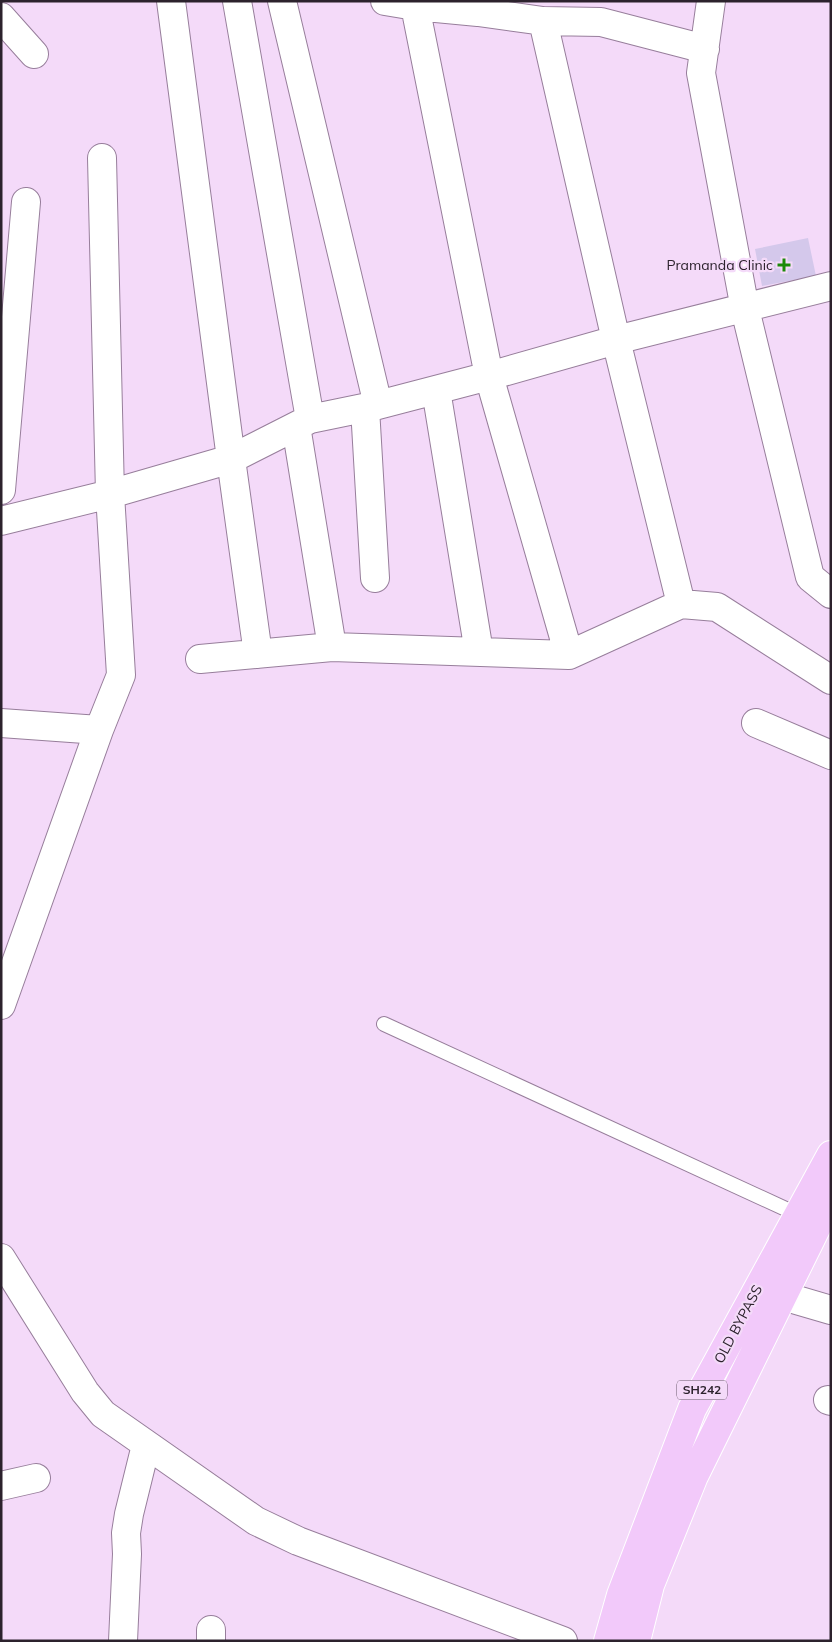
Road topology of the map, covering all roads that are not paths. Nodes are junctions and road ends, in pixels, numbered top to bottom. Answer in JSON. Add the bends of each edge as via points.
{"nodes":[{"id":1,"x":171,"y":1,"type":"edge"},
{"id":2,"x":237,"y":1,"type":"edge"},
{"id":3,"x":282,"y":1,"type":"edge"},
{"id":4,"x":385,"y":1,"type":"edge"},
{"id":5,"x":711,"y":1,"type":"edge"},
{"id":6,"x":414,"y":6,"type":"junction"},
{"id":7,"x":479,"y":7,"type":"edge"},
{"id":8,"x":602,"y":12,"type":"edge"},
{"id":9,"x":1,"y":17,"type":"edge"},
{"id":10,"x":542,"y":21,"type":"junction"},
{"id":11,"x":705,"y":49,"type":"junction"},
{"id":12,"x":34,"y":54,"type":"dead end"},
{"id":13,"x":102,"y":158,"type":"dead end"},
{"id":14,"x":26,"y":202,"type":"dead end"},
{"id":15,"x":831,"y":286,"type":"edge"},
{"id":16,"x":745,"y":309,"type":"junction"},
{"id":17,"x":616,"y":340,"type":"junction"},
{"id":18,"x":489,"y":376,"type":"junction"},
{"id":19,"x":436,"y":390,"type":"junction"},
{"id":20,"x":372,"y":406,"type":"junction"},
{"id":21,"x":303,"y":422,"type":"junction"},
{"id":22,"x":230,"y":459,"type":"junction"},
{"id":23,"x":1,"y":490,"type":"edge"},
{"id":24,"x":110,"y":494,"type":"junction"},
{"id":25,"x":1,"y":521,"type":"edge"},
{"id":26,"x":375,"y":578,"type":"dead end"},
{"id":27,"x":831,"y":594,"type":"edge"},
{"id":28,"x":681,"y":604,"type":"junction"},
{"id":29,"x":332,"y":647,"type":"junction"},
{"id":30,"x":479,"y":652,"type":"junction"},
{"id":31,"x":258,"y":654,"type":"junction"},
{"id":32,"x":569,"y":655,"type":"junction"},
{"id":33,"x":200,"y":658,"type":"dead end"},
{"id":34,"x":831,"y":680,"type":"edge"},
{"id":35,"x":1,"y":723,"type":"edge"},
{"id":36,"x":756,"y":723,"type":"dead end"},
{"id":37,"x":99,"y":730,"type":"junction"},
{"id":38,"x":831,"y":755,"type":"edge"},
{"id":39,"x":7,"y":973,"type":"edge"},
{"id":40,"x":1,"y":1005,"type":"edge"},
{"id":41,"x":384,"y":1024,"type":"dead end"},
{"id":42,"x":831,"y":1155,"type":"edge"},
{"id":43,"x":831,"y":1198,"type":"edge"},
{"id":44,"x":807,"y":1219,"type":"junction"},
{"id":45,"x":1,"y":1258,"type":"edge"},
{"id":46,"x":783,"y":1296,"type":"junction"},
{"id":47,"x":831,"y":1310,"type":"edge"},
{"id":48,"x":146,"y":1444,"type":"junction"},
{"id":49,"x":36,"y":1478,"type":"dead end"},
{"id":50,"x":1,"y":1486,"type":"edge"},
{"id":51,"x":123,"y":1641,"type":"edge"},
{"id":52,"x":564,"y":1641,"type":"edge"},
{"id":53,"x":608,"y":1641,"type":"edge"},
{"id":54,"x":636,"y":1641,"type":"edge"}],
"edges":[{"from":1,"to":22,"type":"street"},
{"from":2,"to":21,"type":"street"},
{"from":3,"to":20,"type":"street"},
{"from":4,"to":6,"type":"street"},
{"from":5,"to":11,"type":"street"},
{"from":6,"to":7,"type":"street"},
{"from":6,"to":18,"type":"street"},
{"from":7,"to":10,"type":"street"},
{"from":8,"to":10,"type":"street"},
{"from":8,"to":11,"type":"street"},
{"from":9,"to":12,"type":"street"},
{"from":10,"to":17,"type":"street"},
{"from":11,"to":16,"type":"street","via":[[701,73]]},
{"from":13,"to":24,"type":"street"},
{"from":14,"to":23,"type":"street"},
{"from":15,"to":16,"type":"street"},
{"from":16,"to":17,"type":"street"},
{"from":16,"to":27,"type":"street","via":[[810,577]]},
{"from":17,"to":18,"type":"street"},
{"from":17,"to":28,"type":"street"},
{"from":18,"to":19,"type":"street"},
{"from":18,"to":32,"type":"street"},
{"from":19,"to":20,"type":"street"},
{"from":19,"to":30,"type":"street"},
{"from":20,"to":21,"type":"street"},
{"from":20,"to":26,"type":"street"},
{"from":21,"to":22,"type":"street"},
{"from":21,"to":29,"type":"street"},
{"from":22,"to":24,"type":"street"},
{"from":22,"to":31,"type":"street"},
{"from":24,"to":25,"type":"street"},
{"from":24,"to":37,"type":"street","via":[[121,675]]},
{"from":28,"to":32,"type":"street"},
{"from":28,"to":34,"type":"street","via":[[717,607]]},
{"from":29,"to":30,"type":"street"},
{"from":29,"to":31,"type":"street"},
{"from":30,"to":32,"type":"street"},
{"from":31,"to":33,"type":"street"},
{"from":35,"to":37,"type":"street"},
{"from":36,"to":38,"type":"street"},
{"from":37,"to":39,"type":"street"},
{"from":39,"to":40,"type":"street"},
{"from":41,"to":44,"type":"lane"},
{"from":42,"to":44,"type":"main road","name":"OLD BYPASS","number":"SH242"},
{"from":43,"to":44,"type":"main road","name":"OLD BYPASS","number":"SH242"},
{"from":44,"to":46,"type":"main road","name":"OLD BYPASS","number":"SH242"},
{"from":44,"to":53,"type":"main road","name":"OLD BYPASS","number":"SH242","via":[[692,1409],[621,1595]]},
{"from":45,"to":48,"type":"street","via":[[93,1402],[103,1414]]},
{"from":46,"to":47,"type":"street"},
{"from":46,"to":54,"type":"main road","name":"OLD BYPASS","number":"SH242","via":[[694,1476],[650,1585]]},
{"from":48,"to":51,"type":"street","via":[[126,1533]]},
{"from":48,"to":52,"type":"street","via":[[275,1531]]},
{"from":49,"to":50,"type":"street"}]}
